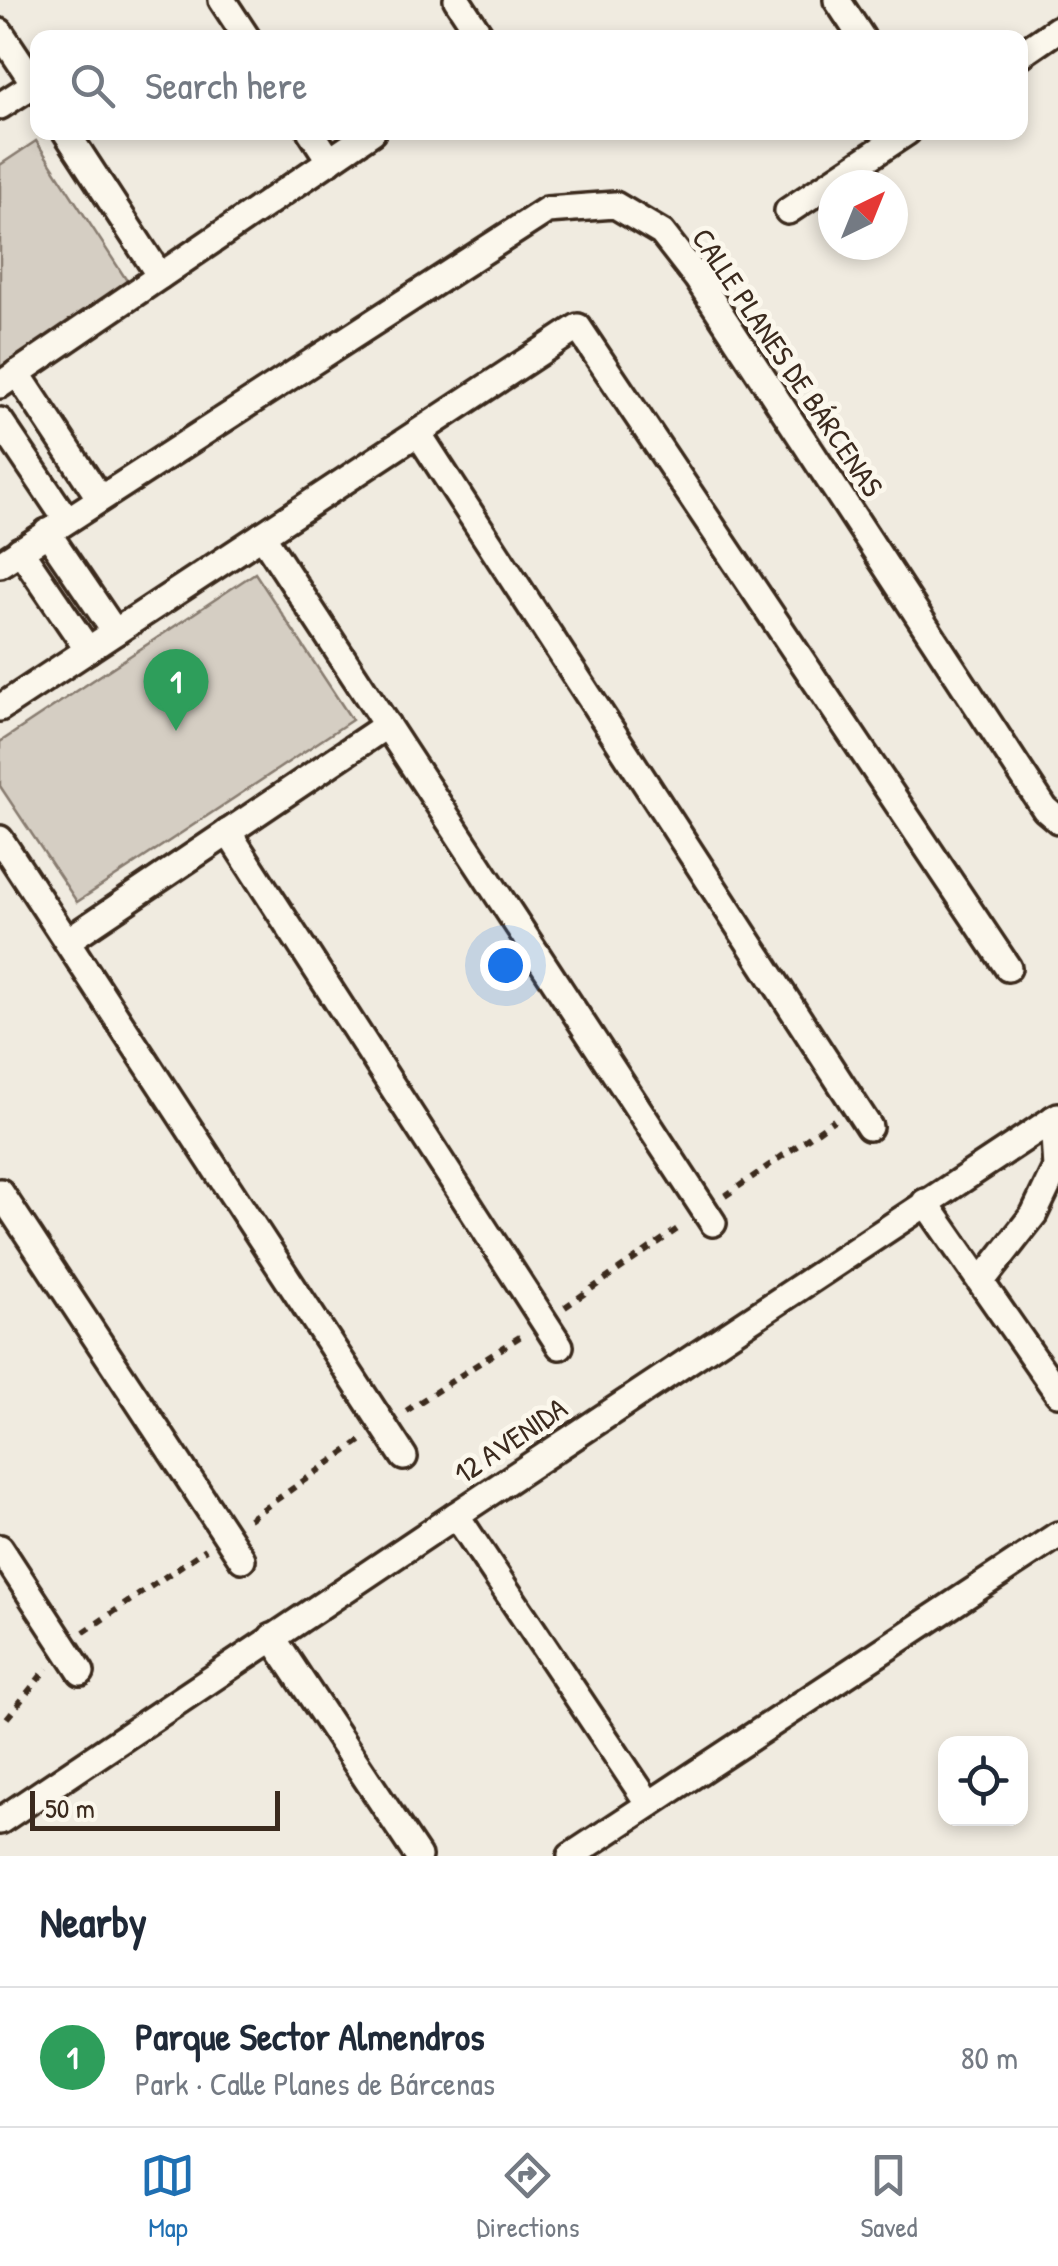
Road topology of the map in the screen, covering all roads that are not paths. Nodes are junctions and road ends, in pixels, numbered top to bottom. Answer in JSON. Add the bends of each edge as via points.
{"nodes":[{"id":1,"x":222,"y":0,"type":"edge"},
{"id":2,"x":457,"y":0,"type":"edge"},
{"id":3,"x":837,"y":0,"type":"edge"},
{"id":4,"x":1058,"y":29,"type":"edge"},
{"id":5,"x":242,"y":30,"type":"edge"},
{"id":6,"x":477,"y":30,"type":"edge"},
{"id":7,"x":857,"y":30,"type":"edge"},
{"id":8,"x":0,"y":32,"type":"edge"},
{"id":9,"x":1028,"y":49,"type":"edge"},
{"id":10,"x":30,"y":77,"type":"edge"},
{"id":11,"x":30,"y":89,"type":"edge"},
{"id":12,"x":0,"y":106,"type":"edge"},
{"id":13,"x":71,"y":140,"type":"edge"},
{"id":14,"x":316,"y":140,"type":"edge"},
{"id":15,"x":360,"y":140,"type":"edge"},
{"id":16,"x":895,"y":140,"type":"edge"},
{"id":17,"x":330,"y":160,"type":"junction"},
{"id":18,"x":788,"y":211,"type":"dead end"},
{"id":19,"x":160,"y":276,"type":"junction"},
{"id":20,"x":8,"y":379,"type":"edge"},
{"id":21,"x":0,"y":421,"type":"edge"},
{"id":22,"x":418,"y":433,"type":"junction"},
{"id":23,"x":99,"y":497,"type":"junction"},
{"id":24,"x":56,"y":526,"type":"junction"},
{"id":25,"x":262,"y":535,"type":"junction"},
{"id":26,"x":10,"y":557,"type":"edge"},
{"id":27,"x":115,"y":632,"type":"junction"},
{"id":28,"x":88,"y":650,"type":"junction"},
{"id":29,"x":0,"y":708,"type":"edge"},
{"id":30,"x":387,"y":725,"type":"junction"},
{"id":31,"x":1054,"y":810,"type":"edge"},
{"id":32,"x":228,"y":832,"type":"junction"},
{"id":33,"x":0,"y":840,"type":"edge"},
{"id":34,"x":67,"y":941,"type":"junction"},
{"id":35,"x":1008,"y":968,"type":"dead end"},
{"id":36,"x":862,"y":1116,"type":"road end"},
{"id":37,"x":1056,"y":1118,"type":"edge"},
{"id":38,"x":0,"y":1192,"type":"edge"},
{"id":39,"x":925,"y":1202,"type":"junction"},
{"id":40,"x":709,"y":1217,"type":"road end"},
{"id":41,"x":980,"y":1282,"type":"junction"},
{"id":42,"x":560,"y":1346,"type":"dead end"},
{"id":43,"x":1058,"y":1393,"type":"edge"},
{"id":44,"x":404,"y":1457,"type":"dead end"},
{"id":45,"x":456,"y":1514,"type":"junction"},
{"id":46,"x":1058,"y":1535,"type":"edge"},
{"id":47,"x":0,"y":1548,"type":"edge"},
{"id":48,"x":242,"y":1559,"type":"dead end"},
{"id":49,"x":272,"y":1637,"type":"junction"},
{"id":50,"x":82,"y":1672,"type":"dead end"},
{"id":51,"x":649,"y":1804,"type":"junction"},
{"id":52,"x":0,"y":1822,"type":"edge"},
{"id":53,"x":418,"y":1856,"type":"edge"},
{"id":54,"x":571,"y":1856,"type":"edge"}],
"edges":[{"from":1,"to":5,"type":"street"},
{"from":2,"to":6,"type":"street"},
{"from":3,"to":7,"type":"street"},
{"from":4,"to":9,"type":"street"},
{"from":8,"to":10,"type":"street"},
{"from":11,"to":12,"type":"street"},
{"from":13,"to":19,"type":"street"},
{"from":14,"to":17,"type":"street"},
{"from":15,"to":17,"type":"street"},
{"from":16,"to":18,"type":"street"},
{"from":17,"to":19,"type":"street"},
{"from":19,"to":20,"type":"street"},
{"from":20,"to":23,"type":"street"},
{"from":21,"to":24,"type":"street"},
{"from":22,"to":25,"type":"street"},
{"from":22,"to":35,"type":"street","via":[[578,327]]},
{"from":22,"to":36,"type":"street"},
{"from":23,"to":24,"type":"street","name":"CALLE PLANES DE BÁRCENAS"},
{"from":23,"to":31,"type":"street","name":"CALLE PLANES DE BÁRCENAS","via":[[547,210],[615,205],[662,233],[697,278]]},
{"from":24,"to":26,"type":"street","name":"CALLE PLANES DE BÁRCENAS"},
{"from":24,"to":27,"type":"street"},
{"from":25,"to":27,"type":"street"},
{"from":25,"to":30,"type":"street"},
{"from":26,"to":28,"type":"street"},
{"from":27,"to":28,"type":"street"},
{"from":28,"to":29,"type":"street"},
{"from":30,"to":32,"type":"street"},
{"from":30,"to":40,"type":"street"},
{"from":32,"to":34,"type":"street"},
{"from":32,"to":42,"type":"street"},
{"from":33,"to":34,"type":"street"},
{"from":34,"to":44,"type":"street"},
{"from":37,"to":39,"type":"street","name":"12 AVENIDA"},
{"from":37,"to":41,"type":"street","via":[[1056,1168],[1034,1214]]},
{"from":38,"to":48,"type":"street"},
{"from":39,"to":41,"type":"street"},
{"from":39,"to":45,"type":"street","name":"12 AVENIDA"},
{"from":41,"to":43,"type":"street"},
{"from":45,"to":49,"type":"street","name":"12 AVENIDA"},
{"from":45,"to":51,"type":"street"},
{"from":46,"to":51,"type":"street"},
{"from":47,"to":50,"type":"street"},
{"from":49,"to":52,"type":"street","name":"12 AVENIDA"},
{"from":49,"to":53,"type":"street"},
{"from":51,"to":54,"type":"street"}]}
